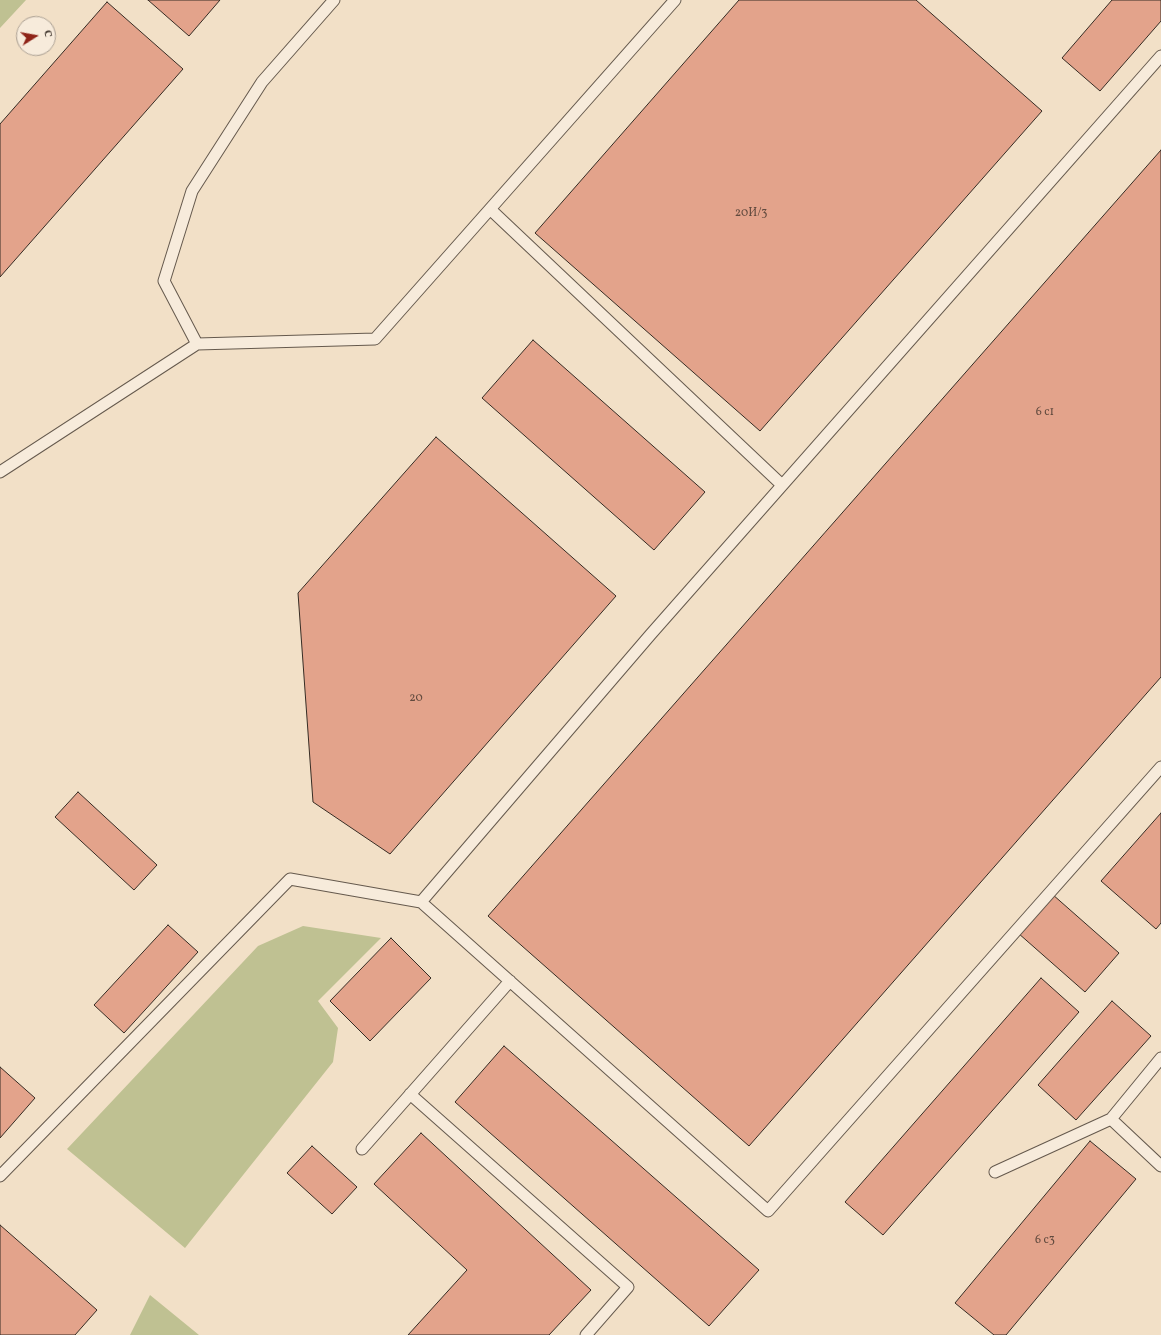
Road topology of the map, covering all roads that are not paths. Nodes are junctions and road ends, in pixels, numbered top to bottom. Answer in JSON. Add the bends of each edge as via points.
{"nodes":[{"id":1,"x":334,"y":0,"type":"edge"},
{"id":2,"x":675,"y":0,"type":"edge"},
{"id":3,"x":1161,"y":56,"type":"edge"},
{"id":4,"x":490,"y":209,"type":"junction"},
{"id":5,"x":197,"y":344,"type":"junction"},
{"id":6,"x":0,"y":472,"type":"edge"},
{"id":7,"x":782,"y":485,"type":"junction"},
{"id":8,"x":1161,"y":767,"type":"edge"},
{"id":9,"x":421,"y":902,"type":"junction"},
{"id":10,"x":510,"y":981,"type":"junction"},
{"id":11,"x":1161,"y":1058,"type":"edge"},
{"id":12,"x":410,"y":1094,"type":"junction"},
{"id":13,"x":1111,"y":1119,"type":"junction"},
{"id":14,"x":362,"y":1149,"type":"dead end"},
{"id":15,"x":1161,"y":1166,"type":"edge"},
{"id":16,"x":995,"y":1172,"type":"dead end"},
{"id":17,"x":0,"y":1176,"type":"edge"},
{"id":18,"x":586,"y":1335,"type":"edge"}],
"edges":[{"from":1,"to":5,"type":"lane","via":[[262,82],[192,191],[164,281]]},
{"from":2,"to":4,"type":"lane"},
{"from":3,"to":7,"type":"lane"},
{"from":4,"to":5,"type":"lane","via":[[375,339]]},
{"from":4,"to":7,"type":"lane"},
{"from":5,"to":6,"type":"lane"},
{"from":7,"to":9,"type":"lane"},
{"from":8,"to":10,"type":"lane","via":[[768,1211]]},
{"from":9,"to":10,"type":"lane"},
{"from":9,"to":17,"type":"lane","via":[[290,879]]},
{"from":10,"to":12,"type":"lane"},
{"from":11,"to":13,"type":"lane"},
{"from":12,"to":14,"type":"lane"},
{"from":12,"to":18,"type":"lane","via":[[628,1287]]},
{"from":13,"to":15,"type":"lane"},
{"from":13,"to":16,"type":"lane"}]}
